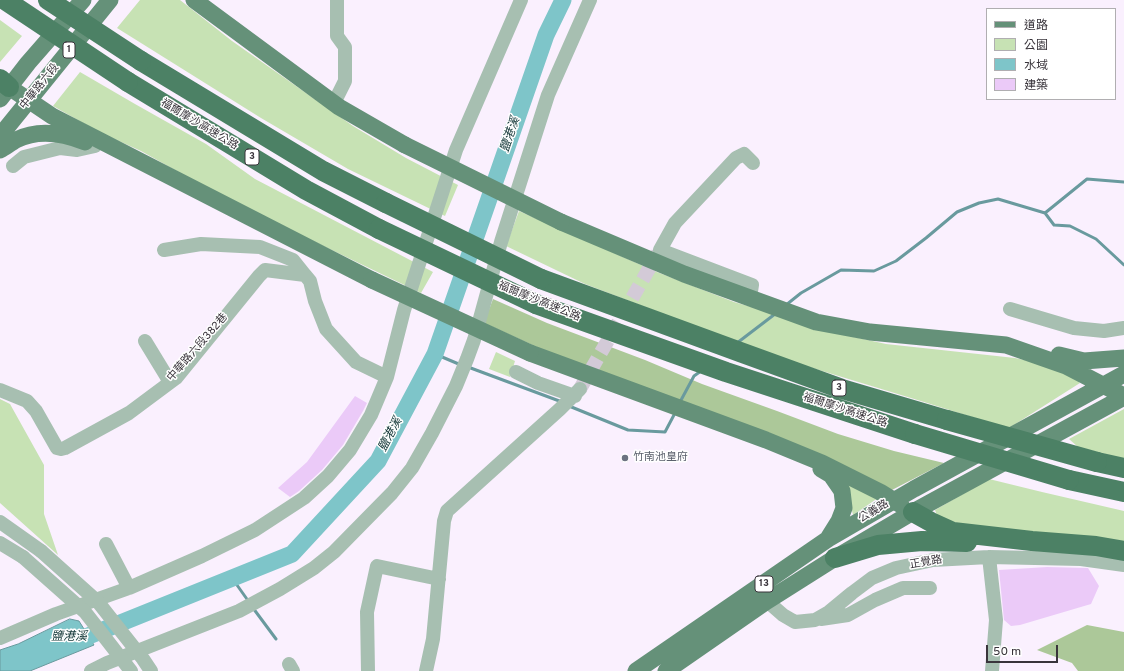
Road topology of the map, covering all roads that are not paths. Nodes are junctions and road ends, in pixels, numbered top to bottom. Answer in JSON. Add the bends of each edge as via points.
{"nodes":[{"id":1,"x":5,"y":0,"type":"edge"},
{"id":2,"x":48,"y":0,"type":"edge"},
{"id":3,"x":83,"y":0,"type":"edge"},
{"id":4,"x":110,"y":0,"type":"edge"},
{"id":5,"x":194,"y":0,"type":"edge"},
{"id":6,"x":202,"y":0,"type":"edge"},
{"id":7,"x":337,"y":0,"type":"edge"},
{"id":8,"x":521,"y":0,"type":"edge"},
{"id":9,"x":590,"y":0,"type":"edge"},
{"id":10,"x":246,"y":39,"type":"junction"},
{"id":11,"x":3,"y":88,"type":"edge"},
{"id":12,"x":28,"y":101,"type":"junction"},
{"id":13,"x":334,"y":103,"type":"junction"},
{"id":14,"x":0,"y":136,"type":"edge"},
{"id":15,"x":94,"y":146,"type":"junction"},
{"id":16,"x":0,"y":150,"type":"edge"},
{"id":17,"x":136,"y":159,"type":"junction"},
{"id":18,"x":753,"y":163,"type":"dead end"},
{"id":19,"x":13,"y":166,"type":"dead end"},
{"id":20,"x":164,"y":250,"type":"dead end"},
{"id":21,"x":305,"y":274,"type":"junction"},
{"id":22,"x":750,"y":298,"type":"junction"},
{"id":23,"x":1010,"y":309,"type":"dead end"},
{"id":24,"x":1124,"y":328,"type":"edge"},
{"id":25,"x":144,"y":341,"type":"dead end"},
{"id":26,"x":1012,"y":347,"type":"junction"},
{"id":27,"x":1124,"y":358,"type":"edge"},
{"id":28,"x":516,"y":372,"type":"dead end"},
{"id":29,"x":1124,"y":374,"type":"edge"},
{"id":30,"x":387,"y":378,"type":"junction"},
{"id":31,"x":170,"y":382,"type":"junction"},
{"id":32,"x":1103,"y":386,"type":"junction"},
{"id":33,"x":0,"y":390,"type":"edge"},
{"id":34,"x":1124,"y":397,"type":"edge"},
{"id":35,"x":766,"y":440,"type":"junction"},
{"id":36,"x":1124,"y":468,"type":"edge"},
{"id":37,"x":1124,"y":492,"type":"edge"},
{"id":38,"x":894,"y":500,"type":"junction"},
{"id":39,"x":913,"y":512,"type":"junction"},
{"id":40,"x":0,"y":522,"type":"edge"},
{"id":41,"x":1032,"y":541,"type":"junction"},
{"id":42,"x":0,"y":543,"type":"edge"},
{"id":43,"x":106,"y":544,"type":"dead end"},
{"id":44,"x":831,"y":549,"type":"junction"},
{"id":45,"x":1124,"y":550,"type":"edge"},
{"id":46,"x":989,"y":557,"type":"junction"},
{"id":47,"x":1124,"y":565,"type":"edge"},
{"id":48,"x":439,"y":579,"type":"junction"},
{"id":49,"x":129,"y":588,"type":"junction"},
{"id":50,"x":930,"y":588,"type":"dead end"},
{"id":51,"x":762,"y":595,"type":"junction"},
{"id":52,"x":815,"y":620,"type":"junction"},
{"id":53,"x":0,"y":638,"type":"edge"},
{"id":54,"x":91,"y":671,"type":"edge"},
{"id":55,"x":131,"y":671,"type":"edge"},
{"id":56,"x":151,"y":671,"type":"edge"},
{"id":57,"x":368,"y":671,"type":"edge"},
{"id":58,"x":426,"y":671,"type":"edge"},
{"id":59,"x":636,"y":671,"type":"edge"},
{"id":60,"x":666,"y":671,"type":"edge"},
{"id":61,"x":992,"y":671,"type":"edge"}],
"edges":[{"from":1,"to":37,"type":"highway","name":"福爾摩沙高速公路","number":"3","bridge":true,"via":[[128,82],[306,190],[378,229],[536,304],[915,434],[1069,480]]},
{"from":2,"to":36,"type":"highway","name":"福爾摩沙高速公路","number":"3","bridge":true,"via":[[142,61],[323,171],[541,279],[842,389]]},
{"from":3,"to":11,"type":"main road","number":"1"},
{"from":4,"to":12,"type":"main road","name":"中華路六段","number":"1"},
{"from":5,"to":10,"type":"main road"},
{"from":6,"to":10,"type":"main road"},
{"from":7,"to":13,"type":"street","via":[[337,36],[345,47],[345,81]]},
{"from":8,"to":30,"type":"street","via":[[456,150],[404,310]]},
{"from":9,"to":54,"type":"street","via":[[548,95],[461,376],[412,468],[392,493],[334,552],[314,568],[239,611]]},
{"from":10,"to":13,"type":"main road"},
{"from":11,"to":12,"type":"main road"},
{"from":12,"to":14,"type":"main road","name":"中華路六段","number":"1"},
{"from":12,"to":17,"type":"main road"},
{"from":13,"to":22,"type":"main road","bridge":true,"via":[[405,145],[561,222],[684,274]]},
{"from":15,"to":16,"type":"main road","via":[[76,138],[44,133],[17,140]]},
{"from":15,"to":17,"type":"main road"},
{"from":15,"to":19,"type":"street","via":[[77,150],[60,148],[24,157]]},
{"from":17,"to":35,"type":"main road","bridge":true,"via":[[372,280],[530,353]]},
{"from":18,"to":22,"type":"street","via":[[744,154],[736,158],[675,223],[660,250],[752,285]]},
{"from":20,"to":21,"type":"street","via":[[201,244],[260,247],[293,260]]},
{"from":21,"to":30,"type":"street","via":[[310,281],[326,329],[356,362]]},
{"from":21,"to":31,"type":"street","name":"中華路六段382巷","via":[[265,270]]},
{"from":22,"to":26,"type":"main road","via":[[816,322],[870,332],[1006,344]]},
{"from":23,"to":24,"type":"street","via":[[1074,328],[1104,331]]},
{"from":25,"to":31,"type":"street"},
{"from":26,"to":27,"type":"main road","via":[[1084,361]]},
{"from":26,"to":32,"type":"main road","via":[[1066,366]]},
{"from":28,"to":48,"type":"street","via":[[538,383],[577,392],[447,511]]},
{"from":29,"to":32,"type":"main road","name":"公義路","number":"13"},
{"from":30,"to":49,"type":"street","via":[[371,415],[350,450],[328,476],[304,498],[255,530]]},
{"from":31,"to":33,"type":"street","name":"中華路六段382巷","via":[[129,413],[61,450],[56,448],[36,411],[27,401]]},
{"from":32,"to":34,"type":"main road"},
{"from":32,"to":38,"type":"main road","name":"公義路","number":"13"},
{"from":34,"to":39,"type":"main road","name":"公義路","number":"13"},
{"from":35,"to":38,"type":"main road","via":[[822,463]]},
{"from":35,"to":44,"type":"main road","via":[[831,475],[842,491],[844,508]]},
{"from":38,"to":39,"type":"main road"},
{"from":38,"to":44,"type":"main road","name":"公義路","number":"13"},
{"from":39,"to":41,"type":"highway","via":[[953,532]]},
{"from":39,"to":44,"type":"main road","name":"公義路","number":"13"},
{"from":40,"to":56,"type":"street","bridge":true,"via":[[41,551],[98,602]]},
{"from":41,"to":44,"type":"highway","via":[[922,541]]},
{"from":41,"to":45,"type":"highway"},
{"from":42,"to":55,"type":"street","bridge":true,"via":[[23,557],[85,612]]},
{"from":43,"to":49,"type":"street"},
{"from":44,"to":51,"type":"main road","name":"公義路","number":"13"},
{"from":46,"to":47,"type":"street","name":"正覺路","via":[[1081,559]]},
{"from":46,"to":52,"type":"street","name":"正覺路","via":[[933,560],[896,568],[872,578]]},
{"from":46,"to":61,"type":"street","via":[[996,620]]},
{"from":48,"to":57,"type":"street","via":[[377,566],[368,612]]},
{"from":48,"to":58,"type":"street","via":[[433,640]]},
{"from":49,"to":53,"type":"street","via":[[56,614]]},
{"from":50,"to":52,"type":"street","via":[[903,588],[848,615]]},
{"from":51,"to":52,"type":"street","name":"正覺路","via":[[783,615],[795,622]]},
{"from":51,"to":59,"type":"main road","name":"公義路","number":"13"},
{"from":51,"to":60,"type":"main road","name":"公義路","number":"13"}]}
